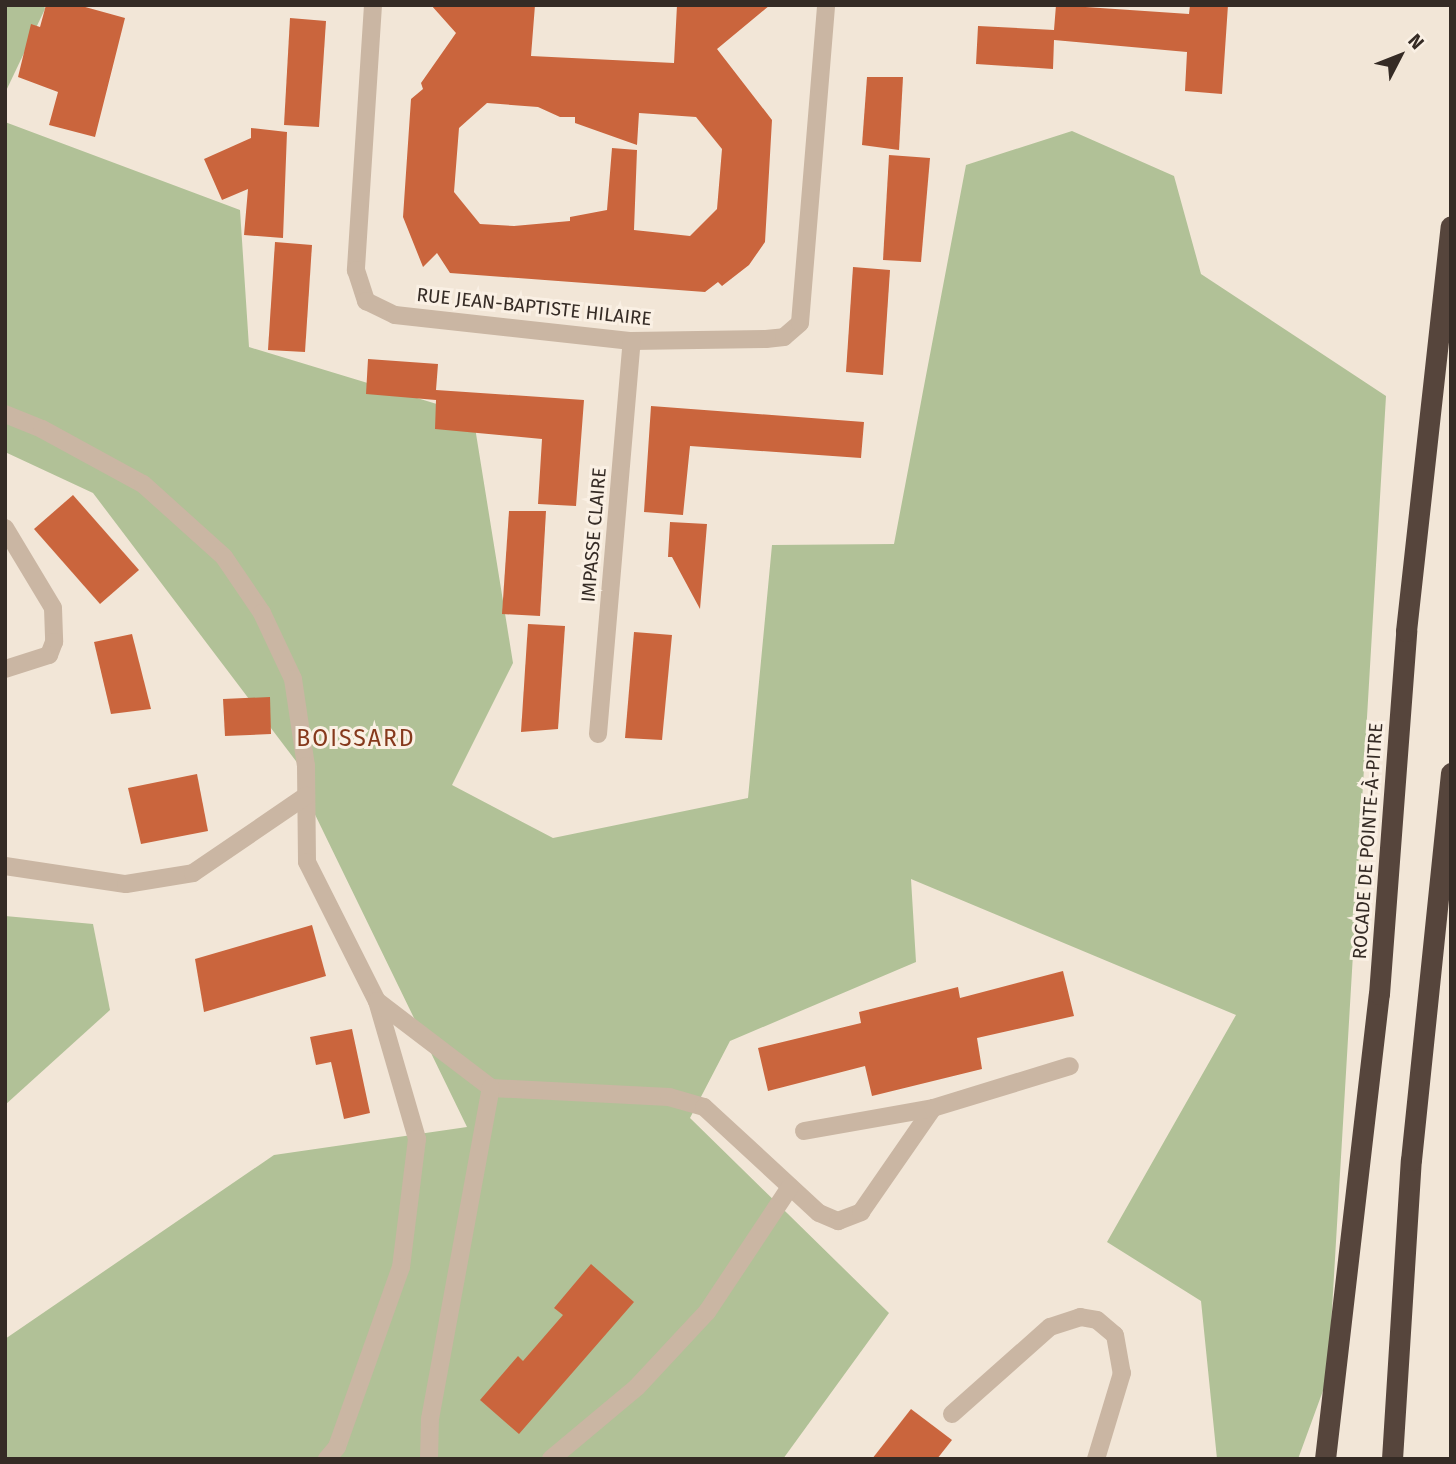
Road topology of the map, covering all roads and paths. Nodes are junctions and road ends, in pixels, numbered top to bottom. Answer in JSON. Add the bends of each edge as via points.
{"nodes":[{"id":1,"x":373,"y":5,"type":"edge"},
{"id":2,"x":826,"y":5,"type":"edge"},
{"id":3,"x":1451,"y":226,"type":"edge"},
{"id":4,"x":632,"y":341,"type":"junction"},
{"id":5,"x":5,"y":414,"type":"edge"},
{"id":6,"x":5,"y":528,"type":"edge"},
{"id":7,"x":5,"y":669,"type":"edge"},
{"id":8,"x":598,"y":734,"type":"dead end"},
{"id":9,"x":1451,"y":772,"type":"edge"},
{"id":10,"x":306,"y":796,"type":"junction"},
{"id":11,"x":5,"y":866,"type":"edge"},
{"id":12,"x":377,"y":1000,"type":"junction"},
{"id":13,"x":1070,"y":1066,"type":"dead end"},
{"id":14,"x":491,"y":1088,"type":"junction"},
{"id":15,"x":933,"y":1108,"type":"junction"},
{"id":16,"x":804,"y":1131,"type":"dead end"},
{"id":17,"x":790,"y":1187,"type":"junction"},
{"id":18,"x":952,"y":1414,"type":"dead end"},
{"id":19,"x":327,"y":1459,"type":"edge"},
{"id":20,"x":429,"y":1459,"type":"edge"},
{"id":21,"x":551,"y":1459,"type":"edge"},
{"id":22,"x":1096,"y":1459,"type":"edge"},
{"id":23,"x":1325,"y":1459,"type":"edge"},
{"id":24,"x":1392,"y":1459,"type":"edge"}],
"edges":[{"from":1,"to":4,"type":"street","name":"RUE JEAN-BAPTISTE HILAIRE","via":[[356,270],[366,300],[396,315]]},
{"from":2,"to":4,"type":"street","name":"RUE JEAN-BAPTISTE HILAIRE","via":[[800,323],[784,337],[766,339]]},
{"from":3,"to":23,"type":"highway","name":"ROCADE DE POINTE-À-PITRE","via":[[1406,631],[1378,994]]},
{"from":4,"to":8,"type":"street","name":"IMPASSE CLAIRE"},
{"from":5,"to":10,"type":"street","via":[[143,484],[224,557],[262,613],[293,679]]},
{"from":6,"to":7,"type":"street","via":[[53,608],[54,642],[49,655]]},
{"from":9,"to":24,"type":"highway","via":[[1411,1160]]},
{"from":10,"to":11,"type":"street","via":[[193,873],[126,884]]},
{"from":10,"to":12,"type":"street","via":[[307,862]]},
{"from":12,"to":14,"type":"street"},
{"from":12,"to":19,"type":"street","via":[[417,1139],[401,1267],[337,1447]]},
{"from":13,"to":15,"type":"street"},
{"from":14,"to":17,"type":"street","via":[[684,1099],[704,1107]]},
{"from":14,"to":20,"type":"street","via":[[430,1419]]},
{"from":15,"to":16,"type":"street"},
{"from":15,"to":17,"type":"street","via":[[852,1218],[838,1221],[819,1213]]},
{"from":17,"to":21,"type":"street","via":[[707,1312],[638,1387]]},
{"from":18,"to":22,"type":"street","via":[[1050,1327],[1080,1317],[1097,1320],[1115,1335],[1122,1373]]}]}
